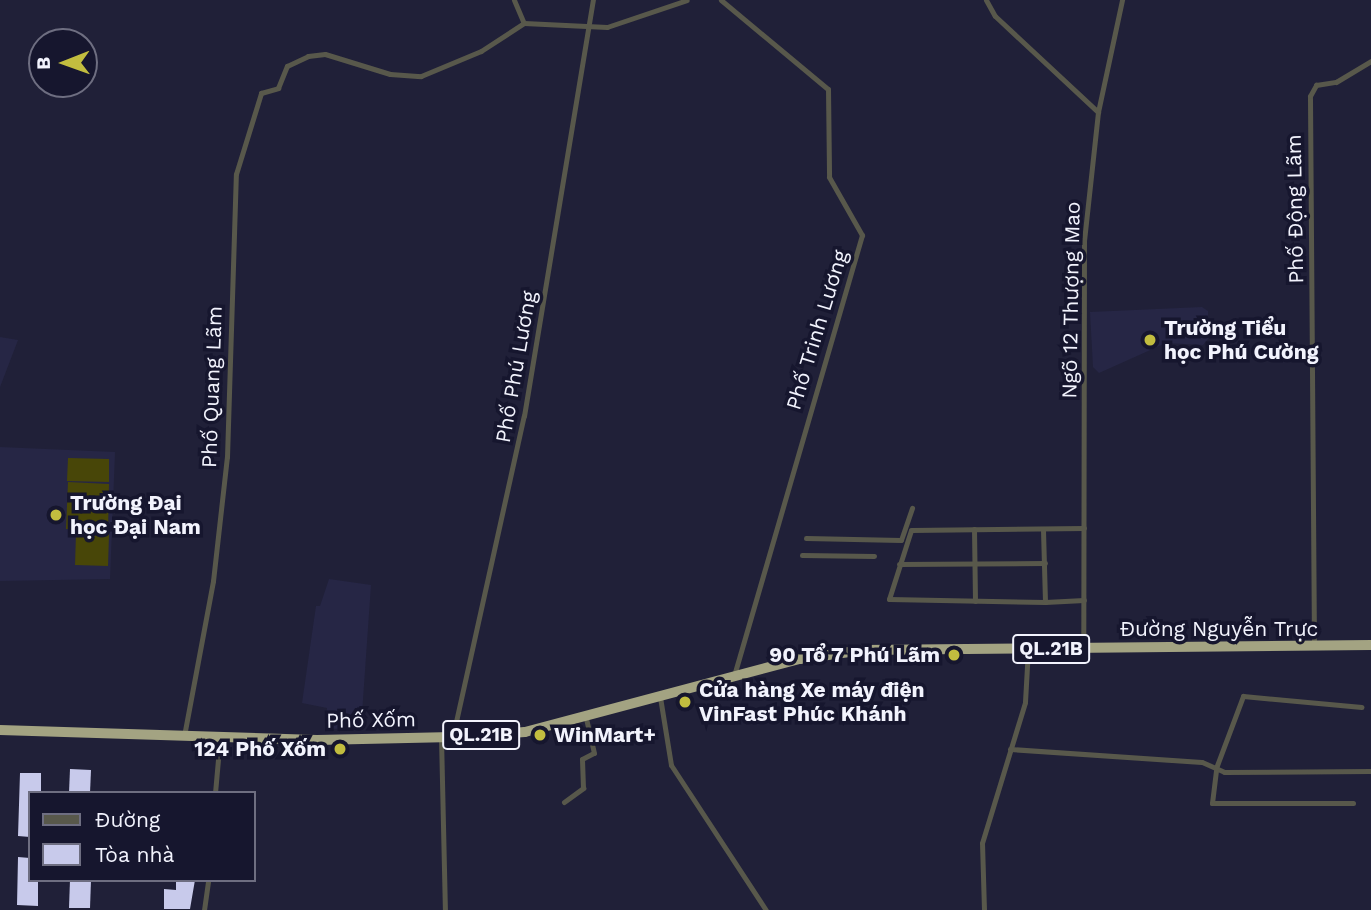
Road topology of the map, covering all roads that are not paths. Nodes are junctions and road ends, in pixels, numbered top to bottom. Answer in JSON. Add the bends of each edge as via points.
{"nodes":[{"id":1,"x":514,"y":0,"type":"edge"},
{"id":2,"x":593,"y":0,"type":"edge"},
{"id":3,"x":687,"y":0,"type":"edge"},
{"id":4,"x":721,"y":0,"type":"edge"},
{"id":5,"x":986,"y":0,"type":"edge"},
{"id":6,"x":1122,"y":0,"type":"edge"},
{"id":7,"x":524,"y":23,"type":"junction"},
{"id":8,"x":586,"y":26,"type":"junction"},
{"id":9,"x":1371,"y":61,"type":"edge"},
{"id":10,"x":1098,"y":112,"type":"junction"},
{"id":11,"x":912,"y":508,"type":"dead end"},
{"id":12,"x":1084,"y":528,"type":"junction"},
{"id":13,"x":974,"y":529,"type":"junction"},
{"id":14,"x":1044,"y":530,"type":"junction"},
{"id":15,"x":907,"y":534,"type":"junction"},
{"id":16,"x":806,"y":538,"type":"dead end"},
{"id":17,"x":802,"y":555,"type":"dead end"},
{"id":18,"x":874,"y":556,"type":"dead end"},
{"id":19,"x":1045,"y":563,"type":"junction"},
{"id":20,"x":899,"y":564,"type":"junction"},
{"id":21,"x":974,"y":564,"type":"junction"},
{"id":22,"x":1084,"y":600,"type":"junction"},
{"id":23,"x":975,"y":601,"type":"junction"},
{"id":24,"x":1045,"y":602,"type":"junction"},
{"id":25,"x":1371,"y":645,"type":"edge"},
{"id":26,"x":1314,"y":648,"type":"junction"},
{"id":27,"x":1028,"y":649,"type":"junction"},
{"id":28,"x":1083,"y":649,"type":"junction"},
{"id":29,"x":734,"y":676,"type":"junction"},
{"id":30,"x":660,"y":697,"type":"junction"},
{"id":31,"x":1361,"y":707,"type":"dead end"},
{"id":32,"x":586,"y":718,"type":"junction"},
{"id":33,"x":0,"y":730,"type":"edge"},
{"id":34,"x":184,"y":736,"type":"junction"},
{"id":35,"x":220,"y":737,"type":"junction"},
{"id":36,"x":447,"y":737,"type":"junction"},
{"id":37,"x":1010,"y":749,"type":"junction"},
{"id":38,"x":1216,"y":768,"type":"junction"},
{"id":39,"x":1371,"y":771,"type":"edge"},
{"id":40,"x":215,"y":791,"type":"edge"},
{"id":41,"x":564,"y":802,"type":"dead end"},
{"id":42,"x":1353,"y":803,"type":"dead end"},
{"id":43,"x":208,"y":882,"type":"edge"},
{"id":44,"x":204,"y":910,"type":"edge"},
{"id":45,"x":445,"y":910,"type":"edge"},
{"id":46,"x":766,"y":910,"type":"edge"},
{"id":47,"x":984,"y":910,"type":"edge"}],
"edges":[{"from":1,"to":7,"type":"street"},
{"from":2,"to":8,"type":"street","name":"Phố Phú Lương"},
{"from":3,"to":8,"type":"street","via":[[630,22]]},
{"from":4,"to":29,"type":"street","name":"Phố Trinh Lương","via":[[828,89],[829,177],[862,235]]},
{"from":5,"to":10,"type":"street","via":[[995,16]]},
{"from":6,"to":10,"type":"street","name":"Ngõ 12 Thượng Mao"},
{"from":7,"to":8,"type":"street"},
{"from":7,"to":34,"type":"street","name":"Phố Quang Lãm","via":[[421,76],[390,74],[325,54],[287,66],[282,84],[261,93],[239,159],[226,470],[213,581]]},
{"from":8,"to":36,"type":"street","name":"Phố Phú Lương","via":[[571,150],[524,416]]},
{"from":9,"to":26,"type":"street","name":"Phố Động Lãm","via":[[1336,82],[1316,85],[1310,96]]},
{"from":10,"to":12,"type":"street","name":"Ngõ 12 Thượng Mao","via":[[1084,241]]},
{"from":11,"to":15,"type":"street"},
{"from":12,"to":14,"type":"street"},
{"from":12,"to":22,"type":"street","name":"Ngõ 12 Thượng Mao"},
{"from":13,"to":14,"type":"street"},
{"from":13,"to":15,"type":"street"},
{"from":13,"to":21,"type":"street"},
{"from":14,"to":19,"type":"street"},
{"from":15,"to":16,"type":"street","via":[[901,540]]},
{"from":15,"to":20,"type":"street"},
{"from":17,"to":18,"type":"street"},
{"from":19,"to":21,"type":"street"},
{"from":19,"to":24,"type":"street"},
{"from":20,"to":21,"type":"street"},
{"from":20,"to":23,"type":"street","via":[[889,599]]},
{"from":21,"to":23,"type":"street"},
{"from":22,"to":24,"type":"street"},
{"from":22,"to":28,"type":"street","name":"Ngõ 12 Thượng Mao"},
{"from":23,"to":24,"type":"street"},
{"from":25,"to":26,"type":"highway","name":"Đường Nguyễn Trực","number":"QL.21B"},
{"from":26,"to":28,"type":"highway","name":"Đường Nguyễn Trực","number":"QL.21B"},
{"from":27,"to":28,"type":"highway","name":"Đường Nguyễn Trực","number":"QL.21B"},
{"from":27,"to":29,"type":"highway","name":"Đường Nguyễn Trực","number":"QL.21B","via":[[863,650]]},
{"from":27,"to":37,"type":"street","via":[[1026,702]]},
{"from":29,"to":30,"type":"highway","name":"Phố Xốm","number":"QL.21B"},
{"from":30,"to":32,"type":"highway","name":"Phố Xốm","number":"QL.21B"},
{"from":30,"to":46,"type":"street","via":[[671,765]]},
{"from":31,"to":38,"type":"street","via":[[1243,696]]},
{"from":32,"to":36,"type":"highway","name":"Phố Xốm","number":"QL.21B","via":[[525,732]]},
{"from":32,"to":41,"type":"street","via":[[594,753],[582,759],[583,788]]},
{"from":33,"to":34,"type":"highway","name":"Phố Xốm","number":"QL.21B"},
{"from":34,"to":35,"type":"highway","name":"Phố Xốm","number":"QL.21B"},
{"from":35,"to":36,"type":"highway","name":"Phố Xốm","number":"QL.21B"},
{"from":35,"to":40,"type":"street"},
{"from":36,"to":45,"type":"street","name":"Phố Phú Lương"},
{"from":37,"to":38,"type":"street","via":[[1202,762]]},
{"from":37,"to":47,"type":"street","via":[[982,843]]},
{"from":38,"to":39,"type":"street"},
{"from":38,"to":42,"type":"street","via":[[1213,803]]},
{"from":43,"to":44,"type":"street"}]}
